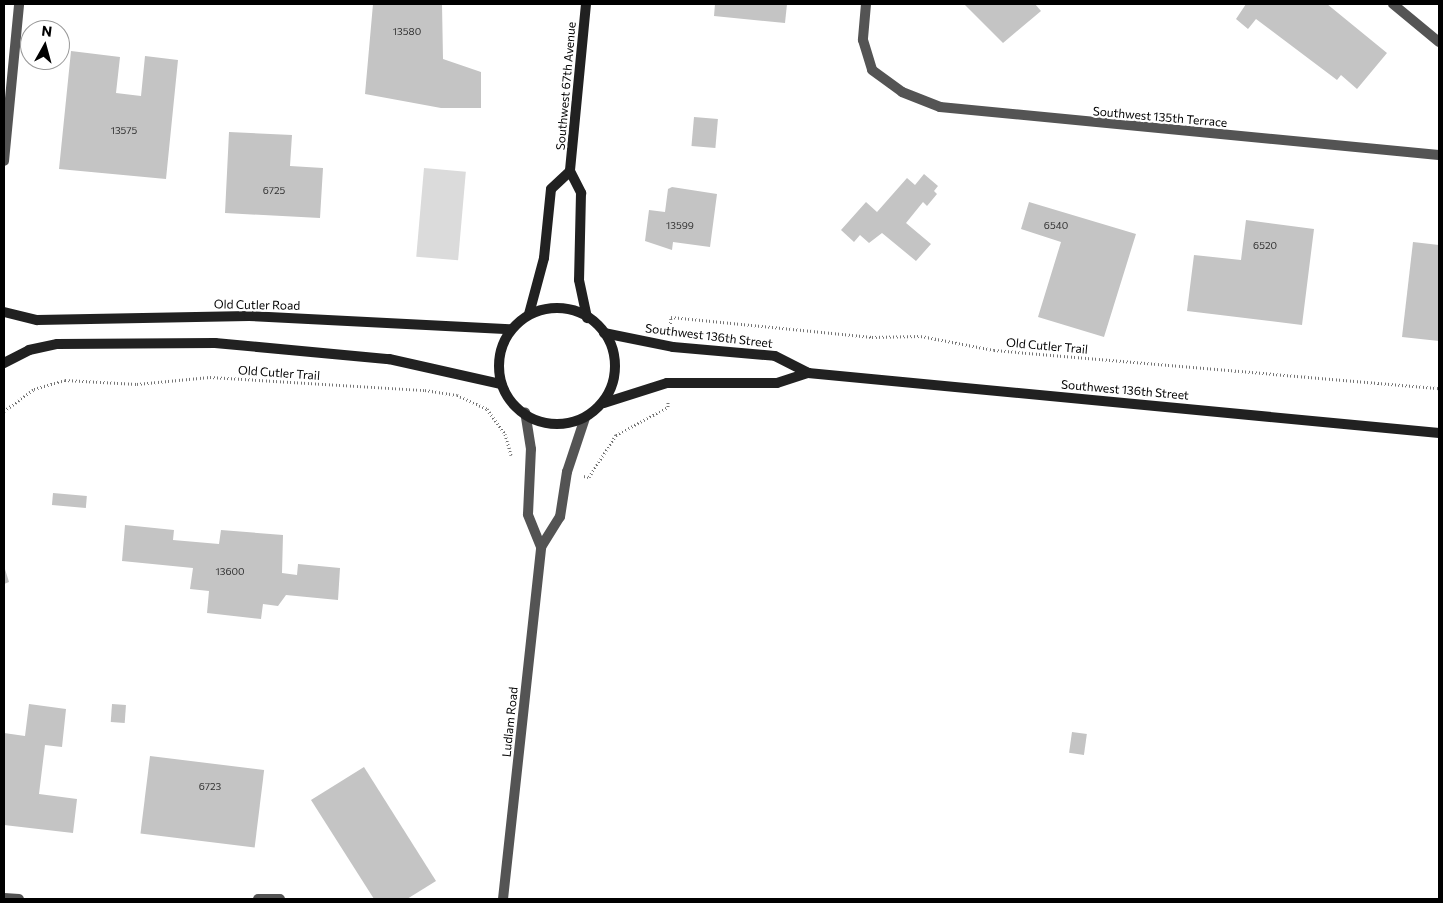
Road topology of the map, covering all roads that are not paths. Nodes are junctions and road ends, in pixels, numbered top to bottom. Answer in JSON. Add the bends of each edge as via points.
{"nodes":[{"id":1,"x":19,"y":4,"type":"edge"},
{"id":2,"x":586,"y":4,"type":"edge"},
{"id":3,"x":866,"y":4,"type":"edge"},
{"id":4,"x":1393,"y":4,"type":"edge"},
{"id":5,"x":1439,"y":42,"type":"edge"},
{"id":6,"x":1439,"y":154,"type":"edge"},
{"id":7,"x":4,"y":161,"type":"edge"},
{"id":8,"x":570,"y":171,"type":"junction"},
{"id":9,"x":4,"y":312,"type":"edge"},
{"id":10,"x":529,"y":314,"type":"junction"},
{"id":11,"x":587,"y":318,"type":"junction"},
{"id":12,"x":510,"y":329,"type":"junction"},
{"id":13,"x":604,"y":333,"type":"junction"},
{"id":14,"x":4,"y":363,"type":"edge"},
{"id":15,"x":808,"y":372,"type":"junction"},
{"id":16,"x":501,"y":384,"type":"junction"},
{"id":17,"x":604,"y":403,"type":"junction"},
{"id":18,"x":525,"y":412,"type":"junction"},
{"id":19,"x":585,"y":418,"type":"junction"},
{"id":20,"x":1439,"y":433,"type":"edge"},
{"id":21,"x":540,"y":547,"type":"junction"},
{"id":22,"x":4,"y":898,"type":"edge"},
{"id":23,"x":18,"y":899,"type":"edge"},
{"id":24,"x":258,"y":899,"type":"edge"},
{"id":25,"x":280,"y":899,"type":"edge"},
{"id":26,"x":503,"y":899,"type":"edge"}],
"edges":[{"from":1,"to":7,"type":"street"},
{"from":2,"to":8,"type":"main road","name":"Southwest 67th Avenue"},
{"from":3,"to":6,"type":"street","name":"Southwest 135th Terrace","via":[[865,57],[884,81],[918,99],[967,112]]},
{"from":4,"to":5,"type":"street"},
{"from":8,"to":10,"type":"main road","via":[[551,188],[544,258]]},
{"from":8,"to":11,"type":"main road","via":[[581,193],[579,280]]},
{"from":9,"to":12,"type":"main road","name":"Old Cutler Road","via":[[37,320],[249,316]]},
{"from":10,"to":11,"type":"main road","via":[[555,309]]},
{"from":10,"to":12,"type":"main road"},
{"from":11,"to":13,"type":"main road"},
{"from":12,"to":16,"type":"main road","via":[[497,360]]},
{"from":13,"to":15,"type":"main road","name":"Southwest 136th Street","via":[[673,347],[775,356]]},
{"from":13,"to":17,"type":"main road","via":[[616,356],[616,372]]},
{"from":14,"to":16,"type":"main road","via":[[48,345],[215,343],[389,359]]},
{"from":15,"to":17,"type":"main road","name":"Southwest 136th Street","via":[[777,383],[667,383]]},
{"from":15,"to":20,"type":"main road","name":"Southwest 136th Street"},
{"from":16,"to":18,"type":"main road"},
{"from":17,"to":19,"type":"main road"},
{"from":18,"to":19,"type":"main road","via":[[562,422]]},
{"from":18,"to":21,"type":"street","name":"Ludlam Road","via":[[530,449],[528,514]]},
{"from":19,"to":21,"type":"street","name":"Ludlam Road","via":[[567,472],[560,517]]},
{"from":21,"to":26,"type":"street","name":"Ludlam Road"},
{"from":22,"to":23,"type":"street"},
{"from":24,"to":25,"type":"street"}]}
